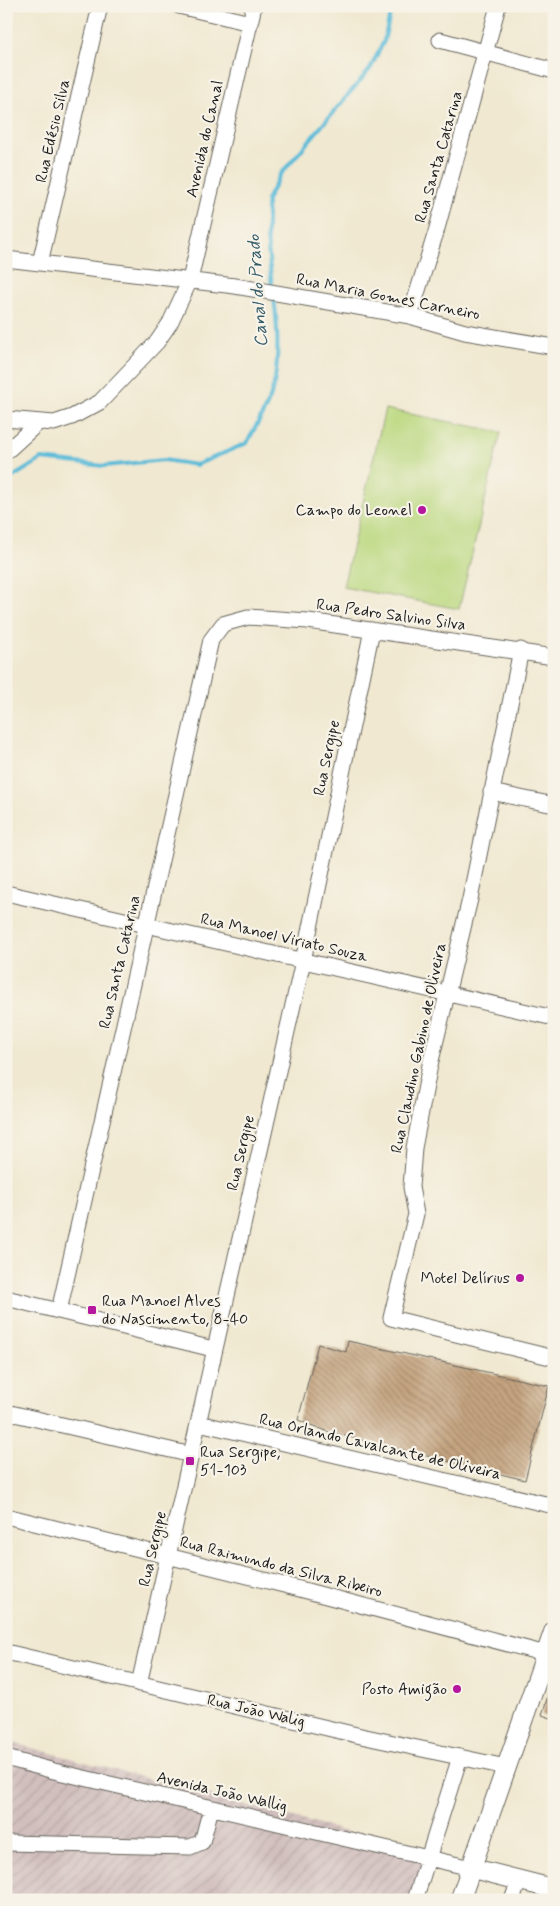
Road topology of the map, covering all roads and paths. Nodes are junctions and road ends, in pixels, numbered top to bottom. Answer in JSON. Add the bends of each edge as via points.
{"nodes":[{"id":1,"x":100,"y":6,"type":"edge"},
{"id":2,"x":179,"y":6,"type":"edge"},
{"id":3,"x":254,"y":6,"type":"edge"},
{"id":4,"x":498,"y":6,"type":"edge"},
{"id":5,"x":250,"y":23,"type":"junction"},
{"id":6,"x":440,"y":40,"type":"dead end"},
{"id":7,"x":484,"y":53,"type":"junction"},
{"id":8,"x":554,"y":71,"type":"edge"},
{"id":9,"x":6,"y":260,"type":"edge"},
{"id":10,"x":40,"y":263,"type":"junction"},
{"id":11,"x":190,"y":280,"type":"junction"},
{"id":12,"x":410,"y":316,"type":"junction"},
{"id":13,"x":554,"y":347,"type":"edge"},
{"id":14,"x":6,"y":419,"type":"edge"},
{"id":15,"x":38,"y":423,"type":"junction"},
{"id":16,"x":6,"y":452,"type":"edge"},
{"id":17,"x":223,"y":624,"type":"joint"},
{"id":18,"x":372,"y":630,"type":"junction"},
{"id":19,"x":521,"y":650,"type":"junction"},
{"id":20,"x":554,"y":657,"type":"edge"},
{"id":21,"x":492,"y":792,"type":"junction"},
{"id":22,"x":554,"y":805,"type":"edge"},
{"id":23,"x":6,"y":894,"type":"edge"},
{"id":24,"x":146,"y":925,"type":"junction"},
{"id":25,"x":303,"y":961,"type":"junction"},
{"id":26,"x":447,"y":994,"type":"junction"},
{"id":27,"x":554,"y":1018,"type":"edge"},
{"id":28,"x":6,"y":1298,"type":"edge"},
{"id":29,"x":59,"y":1311,"type":"junction"},
{"id":30,"x":214,"y":1349,"type":"junction"},
{"id":31,"x":554,"y":1358,"type":"edge"},
{"id":32,"x":6,"y":1412,"type":"edge"},
{"id":33,"x":199,"y":1423,"type":"junction"},
{"id":34,"x":192,"y":1455,"type":"junction"},
{"id":35,"x":554,"y":1506,"type":"edge"},
{"id":36,"x":6,"y":1516,"type":"edge"},
{"id":37,"x":170,"y":1556,"type":"junction"},
{"id":38,"x":554,"y":1631,"type":"edge"},
{"id":39,"x":6,"y":1652,"type":"edge"},
{"id":40,"x":546,"y":1654,"type":"junction"},
{"id":41,"x":139,"y":1684,"type":"junction"},
{"id":42,"x":460,"y":1757,"type":"junction"},
{"id":43,"x":6,"y":1758,"type":"edge"},
{"id":44,"x":506,"y":1767,"type":"junction"},
{"id":45,"x":211,"y":1808,"type":"junction"},
{"id":46,"x":6,"y":1843,"type":"edge"},
{"id":47,"x":430,"y":1858,"type":"junction"},
{"id":48,"x":471,"y":1868,"type":"junction"},
{"id":49,"x":519,"y":1881,"type":"junction"},
{"id":50,"x":554,"y":1889,"type":"edge"},
{"id":51,"x":415,"y":1900,"type":"edge"},
{"id":52,"x":460,"y":1900,"type":"edge"},
{"id":53,"x":512,"y":1900,"type":"edge"}],
"edges":[{"from":1,"to":10,"type":"street","name":"Rua Edésio Silva"},
{"from":2,"to":5,"type":"street"},
{"from":3,"to":5,"type":"street","name":"Avenida do Canal"},
{"from":4,"to":7,"type":"street","name":"Rua Santa Catarina"},
{"from":5,"to":11,"type":"street","name":"Avenida do Canal"},
{"from":6,"to":7,"type":"street"},
{"from":7,"to":8,"type":"street"},
{"from":7,"to":12,"type":"street","name":"Rua Santa Catarina"},
{"from":9,"to":10,"type":"street","name":"Rua Maria Gomes Carneiro"},
{"from":10,"to":11,"type":"street","name":"Rua Maria Gomes Carneiro"},
{"from":11,"to":12,"type":"street","name":"Rua Maria Gomes Carneiro"},
{"from":11,"to":15,"type":"street","name":"Avenida do Canal","via":[[170,324],[157,342],[100,402],[72,417],[54,423]]},
{"from":12,"to":13,"type":"street","name":"Rua Maria Gomes Carneiro","via":[[465,332]]},
{"from":14,"to":15,"type":"street","name":"Avenida do Canal"},
{"from":15,"to":16,"type":"street"},
{"from":17,"to":18,"type":"street","name":"Rua Pedro Salvino Silva","via":[[248,617],[308,620]]},
{"from":17,"to":24,"type":"street","name":"Rua Santa Catarina","via":[[211,640]]},
{"from":18,"to":19,"type":"street","name":"Rua Pedro Salvino Silva"},
{"from":18,"to":25,"type":"street","name":"Rua Sergipe"},
{"from":19,"to":20,"type":"street","name":"Rua Pedro Salvino Silva"},
{"from":19,"to":21,"type":"street","name":"Rua Claudino Gabino de Oliveira"},
{"from":21,"to":22,"type":"street"},
{"from":21,"to":26,"type":"street","name":"Rua Claudino Gabino de Oliveira"},
{"from":23,"to":24,"type":"street","name":"Rua Manoel Viriato Souza"},
{"from":24,"to":25,"type":"street","name":"Rua Manoel Viriato Souza"},
{"from":24,"to":29,"type":"street","name":"Rua Santa Catarina"},
{"from":25,"to":26,"type":"street","name":"Rua Manoel Viriato Souza"},
{"from":25,"to":30,"type":"street","name":"Rua Sergipe"},
{"from":26,"to":27,"type":"street","name":"Rua Manoel Viriato Souza"},
{"from":26,"to":31,"type":"street","name":"Rua Claudino Gabino de Oliveira","via":[[414,1148],[411,1187],[416,1214],[391,1318]]},
{"from":28,"to":29,"type":"street"},
{"from":29,"to":30,"type":"street"},
{"from":30,"to":33,"type":"street","name":"Rua Sergipe"},
{"from":32,"to":34,"type":"street"},
{"from":33,"to":34,"type":"street","name":"Rua Sergipe"},
{"from":33,"to":35,"type":"street","name":"Rua Orlando Cavalcante de Oliveira"},
{"from":34,"to":37,"type":"street","name":"Rua Sergipe"},
{"from":36,"to":37,"type":"street","name":"Rua Raimundo da Silva Ribeiro"},
{"from":37,"to":40,"type":"street","name":"Rua Raimundo da Silva Ribeiro"},
{"from":37,"to":41,"type":"street","name":"Rua Sergipe"},
{"from":38,"to":40,"type":"main road"},
{"from":39,"to":41,"type":"street","name":"Rua João Walig"},
{"from":40,"to":44,"type":"main road"},
{"from":41,"to":42,"type":"street","name":"Rua João Walig"},
{"from":42,"to":44,"type":"street","name":"Rua João Walig"},
{"from":42,"to":47,"type":"street"},
{"from":43,"to":45,"type":"street","name":"Avenida João Wallig"},
{"from":44,"to":48,"type":"main road"},
{"from":45,"to":46,"type":"street","via":[[202,1842],[190,1847]]},
{"from":45,"to":47,"type":"street","name":"Avenida João Wallig"},
{"from":47,"to":48,"type":"street"},
{"from":47,"to":51,"type":"street"},
{"from":48,"to":49,"type":"main road"},
{"from":48,"to":52,"type":"main road"},
{"from":49,"to":50,"type":"main road"},
{"from":49,"to":53,"type":"street"}]}
